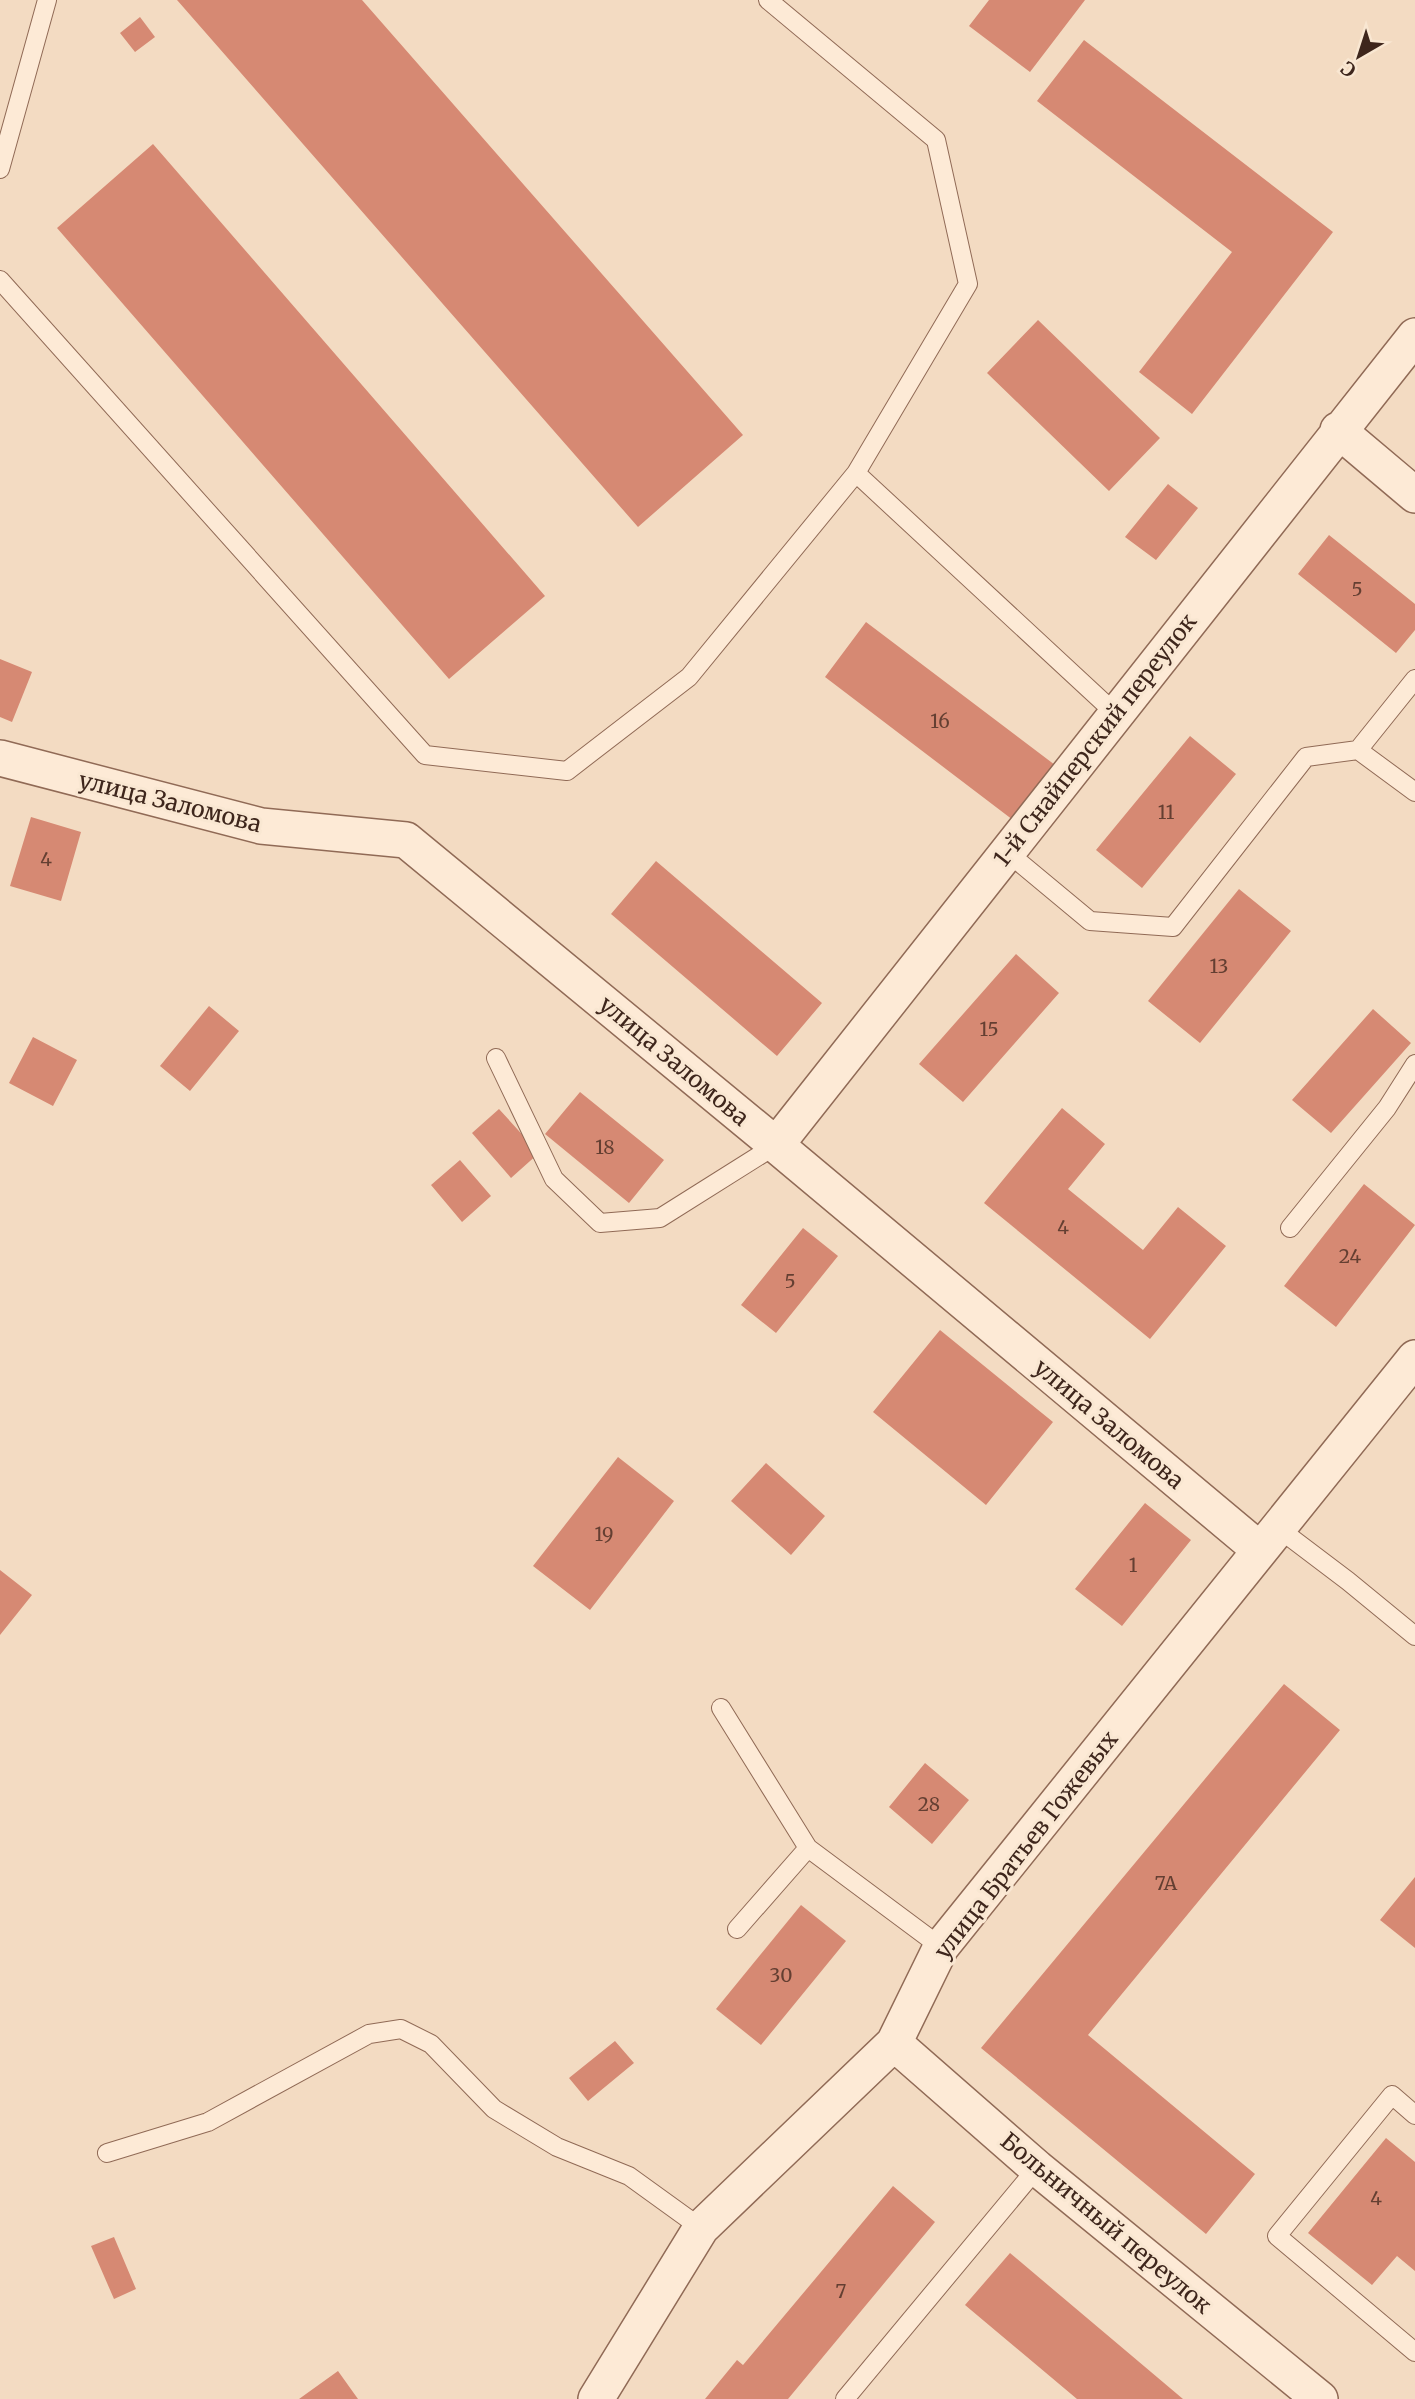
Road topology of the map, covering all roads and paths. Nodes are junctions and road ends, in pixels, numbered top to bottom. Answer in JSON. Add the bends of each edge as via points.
{"nodes":[{"id":1,"x":47,"y":0,"type":"edge"},
{"id":2,"x":768,"y":0,"type":"edge"},
{"id":3,"x":0,"y":169,"type":"edge"},
{"id":4,"x":0,"y":280,"type":"edge"},
{"id":5,"x":1415,"y":336,"type":"edge"},
{"id":6,"x":1338,"y":430,"type":"junction"},
{"id":7,"x":856,"y":473,"type":"junction"},
{"id":8,"x":1415,"y":495,"type":"edge"},
{"id":9,"x":1415,"y":679,"type":"edge"},
{"id":10,"x":1116,"y":714,"type":"junction"},
{"id":11,"x":1358,"y":750,"type":"junction"},
{"id":12,"x":0,"y":758,"type":"edge"},
{"id":13,"x":1415,"y":792,"type":"edge"},
{"id":14,"x":1007,"y":852,"type":"junction"},
{"id":15,"x":496,"y":1058,"type":"dead end"},
{"id":16,"x":1415,"y":1064,"type":"edge"},
{"id":17,"x":776,"y":1145,"type":"junction"},
{"id":18,"x":1290,"y":1228,"type":"dead end"},
{"id":19,"x":1415,"y":1358,"type":"edge"},
{"id":20,"x":1269,"y":1539,"type":"junction"},
{"id":21,"x":1415,"y":1636,"type":"edge"},
{"id":22,"x":721,"y":1708,"type":"dead end"},
{"id":23,"x":808,"y":1847,"type":"junction"},
{"id":24,"x":737,"y":1929,"type":"dead end"},
{"id":25,"x":941,"y":1947,"type":"junction"},
{"id":26,"x":894,"y":2043,"type":"junction"},
{"id":27,"x":1415,"y":2115,"type":"edge"},
{"id":28,"x":107,"y":2152,"type":"dead end"},
{"id":29,"x":1037,"y":2168,"type":"junction"},
{"id":30,"x":701,"y":2228,"type":"junction"},
{"id":31,"x":1415,"y":2352,"type":"edge"},
{"id":32,"x":596,"y":2399,"type":"edge"},
{"id":33,"x":845,"y":2399,"type":"edge"},
{"id":34,"x":1320,"y":2399,"type":"edge"}],
"edges":[{"from":1,"to":3,"type":"lane"},
{"from":2,"to":7,"type":"lane","via":[[936,140],[968,284]]},
{"from":4,"to":7,"type":"lane","via":[[425,755],[567,771],[689,677]]},
{"from":5,"to":6,"type":"street","name":"1-й Снайперский переулок"},
{"from":6,"to":8,"type":"street"},
{"from":6,"to":10,"type":"street","name":"1-й Снайперский переулок"},
{"from":7,"to":10,"type":"lane"},
{"from":9,"to":11,"type":"lane"},
{"from":10,"to":14,"type":"street","name":"1-й Снайперский переулок"},
{"from":11,"to":13,"type":"lane"},
{"from":11,"to":14,"type":"lane","via":[[1306,757],[1173,927],[1090,921]]},
{"from":12,"to":17,"type":"street","name":"улица Заломова","via":[[261,826],[406,840]]},
{"from":14,"to":17,"type":"street","name":"1-й Снайперский переулок"},
{"from":15,"to":17,"type":"lane","via":[[554,1179],[600,1223],[660,1218]]},
{"from":16,"to":18,"type":"lane","via":[[1387,1108]]},
{"from":17,"to":20,"type":"street","name":"улица Заломова"},
{"from":19,"to":20,"type":"street","name":"улица Братьев Гожевых"},
{"from":20,"to":21,"type":"lane","via":[[1348,1581]]},
{"from":20,"to":25,"type":"street","name":"улица Братьев Гожевых"},
{"from":22,"to":23,"type":"lane"},
{"from":23,"to":24,"type":"lane"},
{"from":23,"to":25,"type":"lane"},
{"from":25,"to":26,"type":"street","name":"улица Братьев Гожевых"},
{"from":26,"to":29,"type":"street","name":"Больничный переулок"},
{"from":26,"to":30,"type":"street","name":"улица Братьев Гожевых"},
{"from":27,"to":31,"type":"lane","via":[[1392,2095],[1278,2236]]},
{"from":28,"to":30,"type":"lane","via":[[208,2122],[369,2034],[401,2029],[431,2044],[495,2109],[557,2147],[629,2176]]},
{"from":29,"to":33,"type":"lane"},
{"from":29,"to":34,"type":"street","name":"Больничный переулок"},
{"from":30,"to":32,"type":"street","name":"улица Братьев Гожевых"}]}
